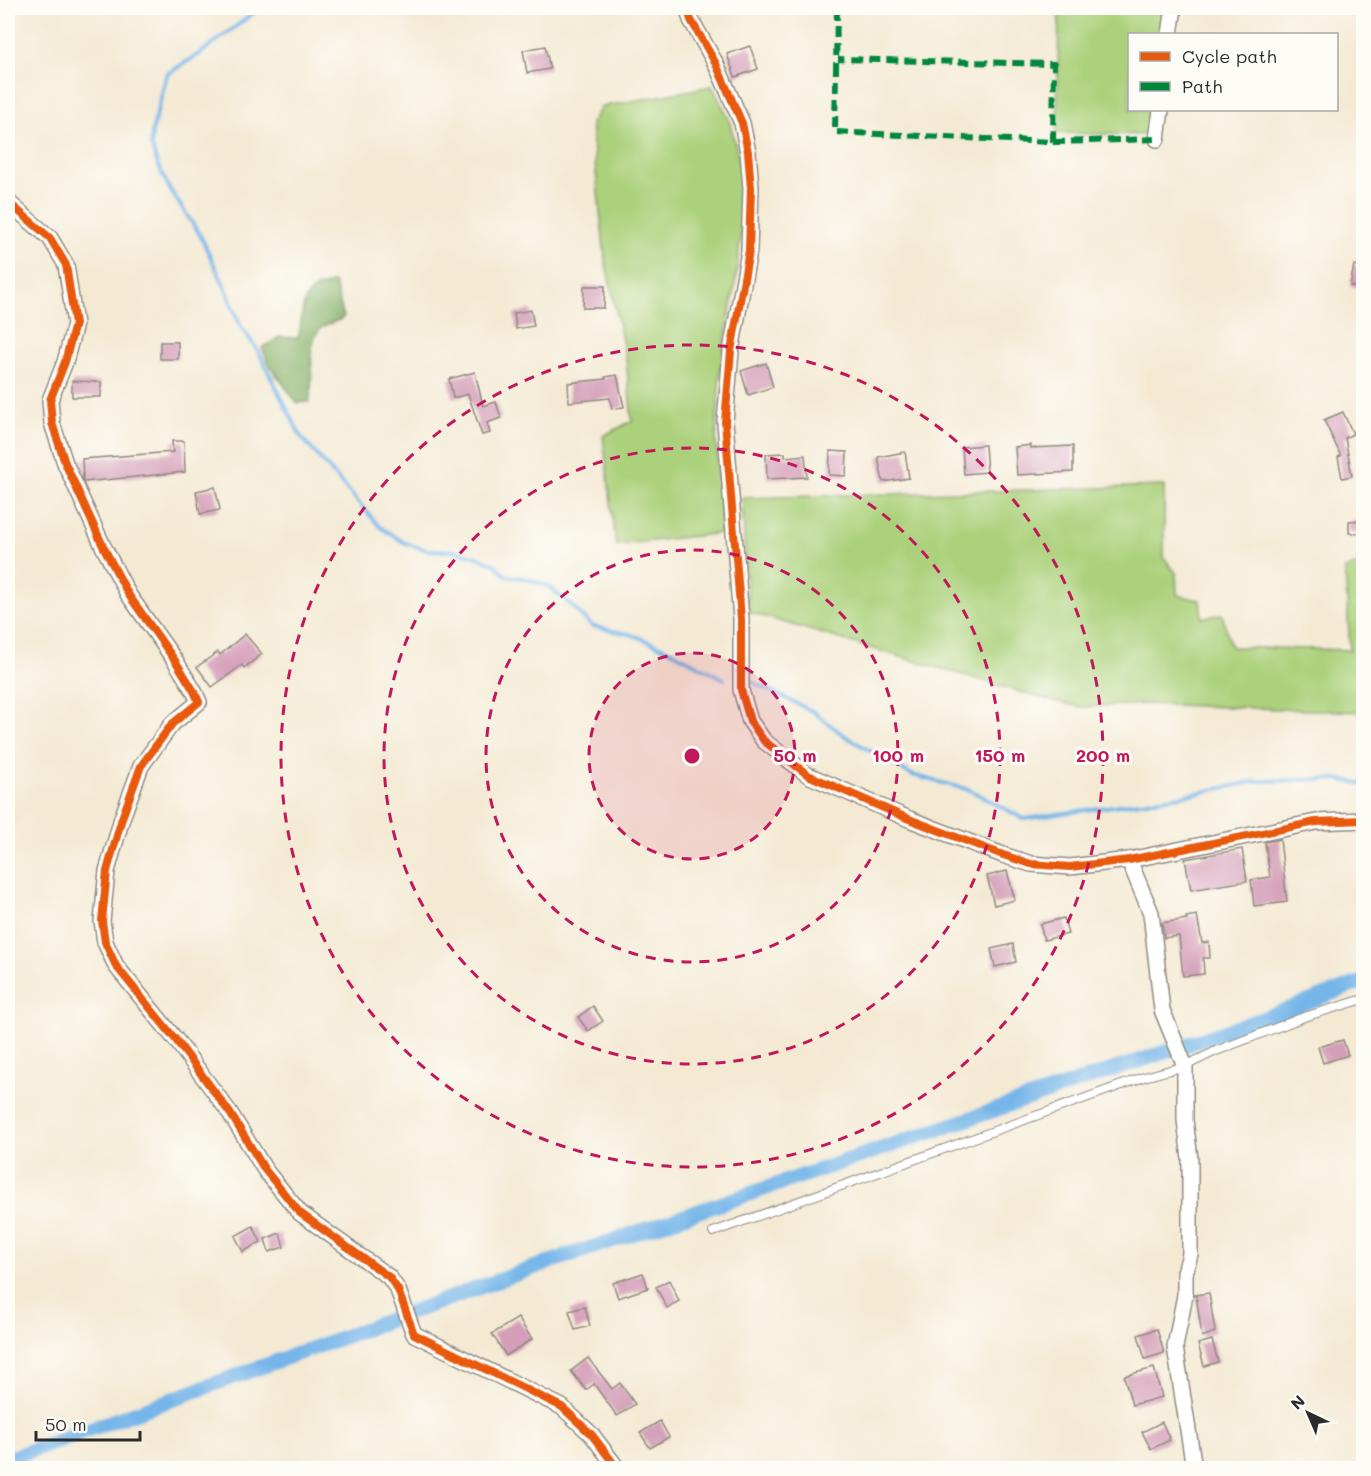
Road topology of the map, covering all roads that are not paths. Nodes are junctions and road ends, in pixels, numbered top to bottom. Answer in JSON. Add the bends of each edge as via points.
{"nodes":[{"id":1,"x":687,"y":8,"type":"edge"},
{"id":2,"x":1174,"y":8,"type":"edge"},
{"id":3,"x":1170,"y":33,"type":"edge"},
{"id":4,"x":1161,"y":111,"type":"edge"},
{"id":5,"x":1157,"y":139,"type":"dead end"},
{"id":6,"x":8,"y":202,"type":"edge"},
{"id":7,"x":1364,"y":820,"type":"edge"},
{"id":8,"x":1129,"y":860,"type":"junction"},
{"id":9,"x":1364,"y":999,"type":"edge"},
{"id":10,"x":1185,"y":1066,"type":"junction"},
{"id":11,"x":713,"y":1232,"type":"dead end"},
{"id":12,"x":617,"y":1468,"type":"edge"},
{"id":13,"x":1194,"y":1468,"type":"edge"}],
"edges":[{"from":1,"to":8,"type":"street","via":[[742,123],[748,152],[749,251],[730,351],[725,422],[741,619],[741,690],[750,721],[764,741],[808,775],[1003,855],[1031,864],[1070,867]]},
{"from":2,"to":3,"type":"street"},
{"from":4,"to":5,"type":"street"},
{"from":6,"to":12,"type":"street","via":[[50,238],[66,266],[75,324],[50,400],[52,423],[65,463],[128,594],[199,702],[172,724],[141,765],[122,818],[107,871],[102,921],[105,942],[116,966],[190,1058],[265,1170],[300,1213],[389,1276],[414,1334],[562,1407],[592,1435]]},
{"from":7,"to":8,"type":"street","via":[[1316,822]]},
{"from":8,"to":10,"type":"street","via":[[1151,913],[1162,1010]]},
{"from":9,"to":10,"type":"lane","via":[[1304,1017]]},
{"from":10,"to":11,"type":"lane"},
{"from":10,"to":13,"type":"street","via":[[1190,1254],[1175,1347]]}]}
